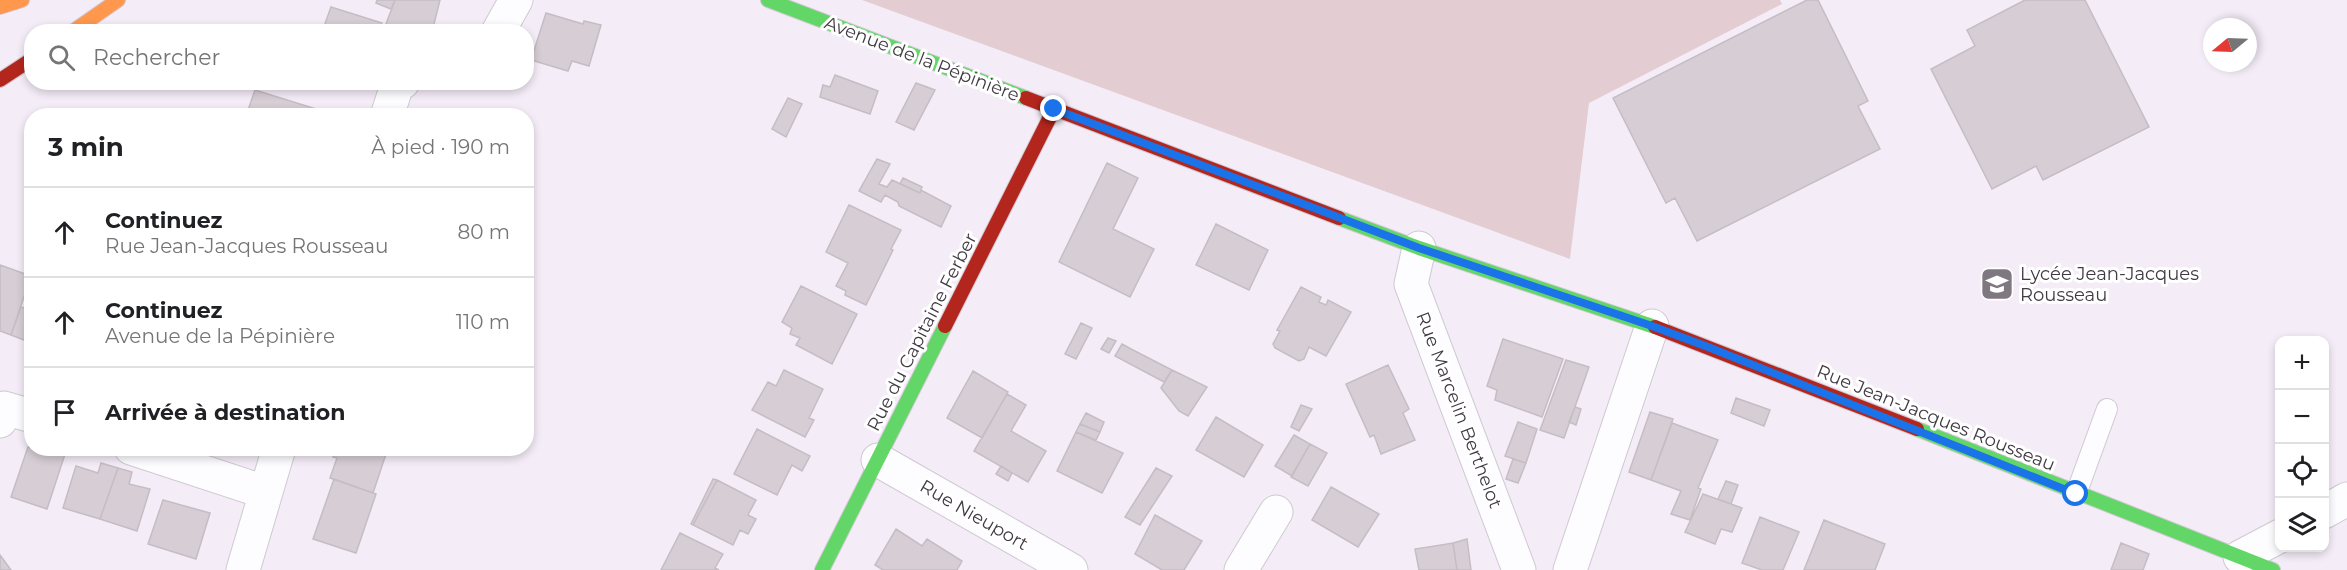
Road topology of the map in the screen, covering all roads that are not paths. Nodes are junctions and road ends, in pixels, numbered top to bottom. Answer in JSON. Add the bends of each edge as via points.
{"nodes":[{"id":1,"x":22,"y":0,"type":"edge"},
{"id":2,"x":118,"y":0,"type":"edge"},
{"id":3,"x":516,"y":0,"type":"edge"},
{"id":4,"x":768,"y":0,"type":"edge"},
{"id":5,"x":0,"y":8,"type":"edge"},
{"id":6,"x":84,"y":24,"type":"edge"},
{"id":7,"x":502,"y":24,"type":"edge"},
{"id":8,"x":24,"y":64,"type":"edge"},
{"id":9,"x":0,"y":80,"type":"edge"},
{"id":10,"x":395,"y":90,"type":"edge"},
{"id":11,"x":390,"y":108,"type":"edge"},
{"id":12,"x":1054,"y":109,"type":"junction"},
{"id":13,"x":1419,"y":248,"type":"junction"},
{"id":14,"x":1652,"y":326,"type":"junction"},
{"id":15,"x":2107,"y":409,"type":"dead end"},
{"id":16,"x":24,"y":414,"type":"edge"},
{"id":17,"x":0,"y":421,"type":"edge"},
{"id":18,"x":155,"y":456,"type":"edge"},
{"id":19,"x":276,"y":456,"type":"edge"},
{"id":20,"x":878,"y":460,"type":"junction"},
{"id":21,"x":265,"y":492,"type":"junction"},
{"id":22,"x":2076,"y":494,"type":"junction"},
{"id":23,"x":2347,"y":499,"type":"edge"},
{"id":24,"x":2329,"y":510,"type":"edge"},
{"id":25,"x":1276,"y":512,"type":"dead end"},
{"id":26,"x":2275,"y":539,"type":"edge"},
{"id":27,"x":2240,"y":557,"type":"junction"},
{"id":28,"x":243,"y":570,"type":"edge"},
{"id":29,"x":822,"y":570,"type":"edge"},
{"id":30,"x":1071,"y":570,"type":"edge"},
{"id":31,"x":1241,"y":570,"type":"edge"},
{"id":32,"x":1519,"y":570,"type":"edge"},
{"id":33,"x":1570,"y":570,"type":"edge"},
{"id":34,"x":2273,"y":570,"type":"edge"}],
"edges":[{"from":1,"to":5,"type":"street"},
{"from":2,"to":6,"type":"street"},
{"from":3,"to":7,"type":"street"},
{"from":4,"to":12,"type":"street","name":"Avenue de la Pépinière"},
{"from":8,"to":9,"type":"street"},
{"from":10,"to":11,"type":"street"},
{"from":12,"to":13,"type":"street","name":"Avenue de la Pépinière"},
{"from":12,"to":20,"type":"street","name":"Rue du Capitaine Ferber"},
{"from":13,"to":14,"type":"street","name":"Avenue de la Pépinière"},
{"from":13,"to":32,"type":"street","name":"Rue Marcelin Berthelot","via":[[1411,284]]},
{"from":14,"to":22,"type":"street","name":"Rue Jean-Jacques Rousseau"},
{"from":14,"to":33,"type":"street"},
{"from":15,"to":22,"type":"lane"},
{"from":16,"to":17,"type":"street","via":[[4,408]]},
{"from":18,"to":21,"type":"street"},
{"from":19,"to":21,"type":"street"},
{"from":20,"to":29,"type":"street","name":"Rue du Capitaine Ferber"},
{"from":20,"to":30,"type":"street","name":"Rue Nieuport"},
{"from":21,"to":28,"type":"street"},
{"from":22,"to":27,"type":"street","name":"Rue Jean-Jacques Rousseau"},
{"from":23,"to":24,"type":"street"},
{"from":25,"to":31,"type":"street"},
{"from":26,"to":27,"type":"street"},
{"from":27,"to":34,"type":"street","name":"Rue Jean-Jacques Rousseau"}]}
